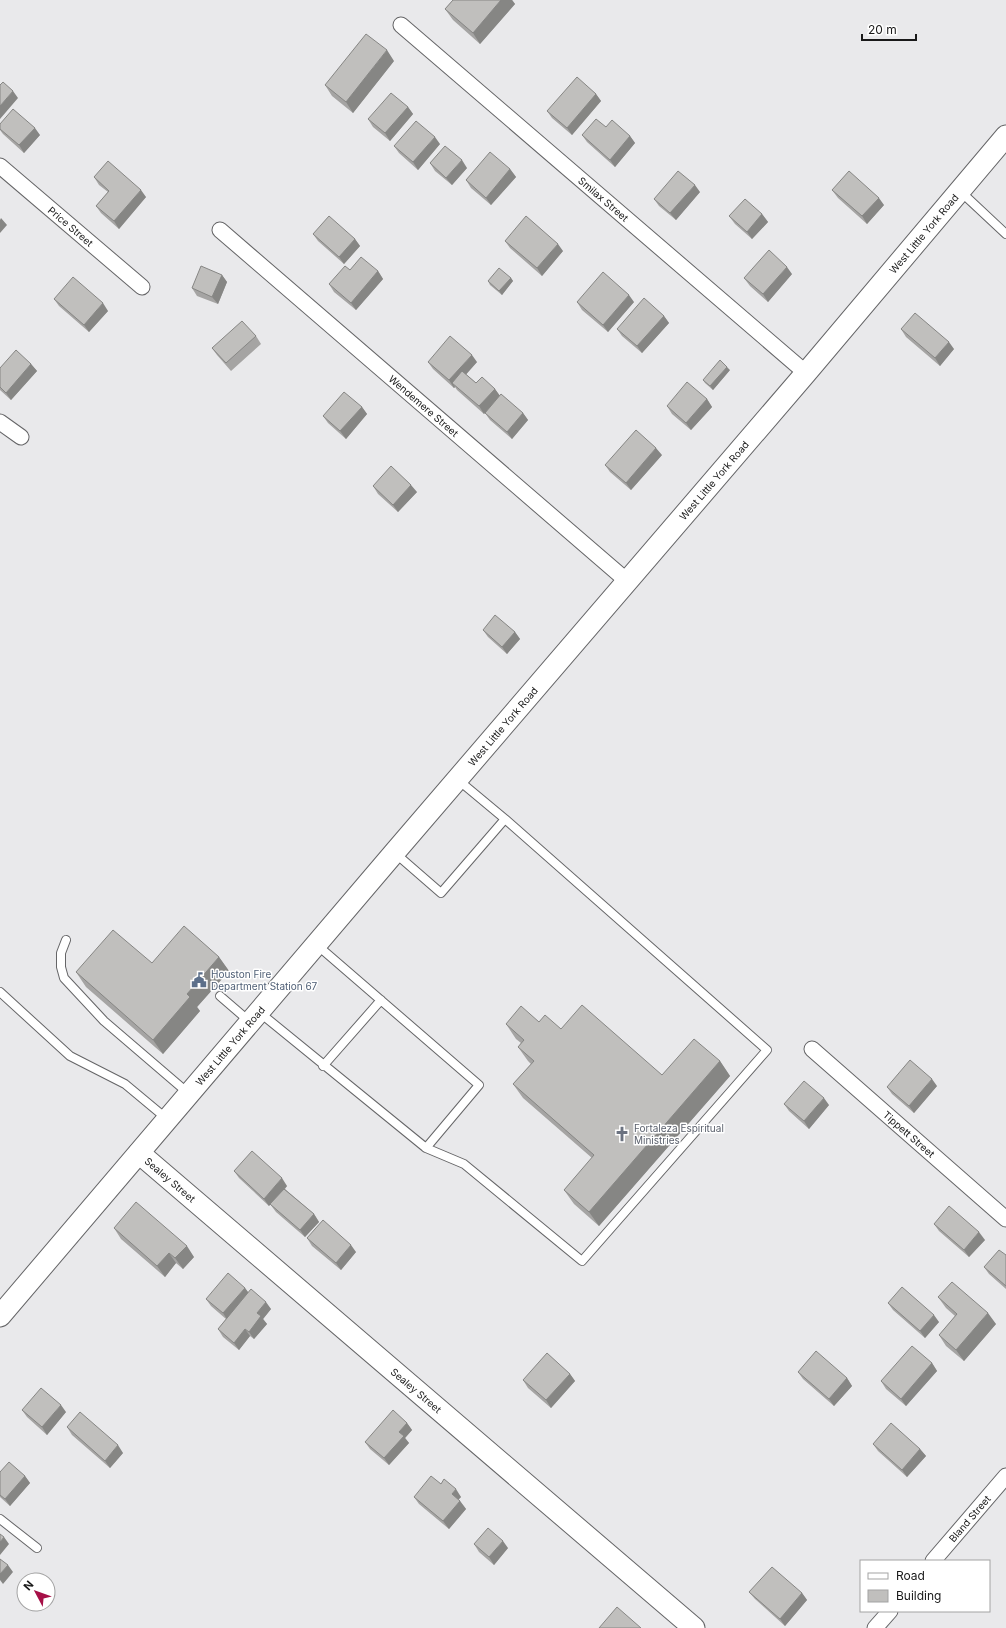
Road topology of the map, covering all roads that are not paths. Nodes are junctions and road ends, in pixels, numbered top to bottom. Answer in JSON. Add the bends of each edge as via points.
{"nodes":[{"id":1,"x":402,"y":25,"type":"dead end"},
{"id":2,"x":1006,"y":136,"type":"edge"},
{"id":3,"x":0,"y":166,"type":"edge"},
{"id":4,"x":960,"y":191,"type":"junction"},
{"id":5,"x":220,"y":230,"type":"dead end"},
{"id":6,"x":1006,"y":234,"type":"edge"},
{"id":7,"x":142,"y":287,"type":"dead end"},
{"id":8,"x":806,"y":373,"type":"junction"},
{"id":9,"x":0,"y":422,"type":"edge"},
{"id":10,"x":21,"y":437,"type":"dead end"},
{"id":11,"x":627,"y":581,"type":"junction"},
{"id":12,"x":457,"y":779,"type":"junction"},
{"id":13,"x":505,"y":819,"type":"junction"},
{"id":14,"x":394,"y":853,"type":"junction"},
{"id":15,"x":66,"y":940,"type":"dead end"},
{"id":16,"x":316,"y":945,"type":"junction"},
{"id":17,"x":0,"y":992,"type":"edge"},
{"id":18,"x":220,"y":996,"type":"dead end"},
{"id":19,"x":381,"y":1000,"type":"junction"},
{"id":20,"x":254,"y":1017,"type":"junction"},
{"id":21,"x":812,"y":1049,"type":"dead end"},
{"id":22,"x":323,"y":1066,"type":"junction"},
{"id":23,"x":188,"y":1093,"type":"junction"},
{"id":24,"x":167,"y":1120,"type":"junction"},
{"id":25,"x":426,"y":1148,"type":"junction"},
{"id":26,"x":139,"y":1153,"type":"junction"},
{"id":27,"x":1006,"y":1219,"type":"edge"},
{"id":28,"x":0,"y":1316,"type":"edge"},
{"id":29,"x":1006,"y":1476,"type":"edge"},
{"id":30,"x":0,"y":1519,"type":"edge"},
{"id":31,"x":37,"y":1548,"type":"dead end"},
{"id":32,"x":934,"y":1560,"type":"edge"},
{"id":33,"x":889,"y":1612,"type":"edge"},
{"id":34,"x":694,"y":1628,"type":"edge"},
{"id":35,"x":875,"y":1628,"type":"edge"}],
"edges":[{"from":1,"to":8,"type":"street","name":"Smilax Street"},
{"from":2,"to":4,"type":"street","name":"West Little York Road"},
{"from":3,"to":7,"type":"street","name":"Price Street"},
{"from":4,"to":6,"type":"lane"},
{"from":4,"to":8,"type":"street","name":"West Little York Road"},
{"from":5,"to":11,"type":"street","name":"Wendemere Street"},
{"from":8,"to":11,"type":"street","name":"West Little York Road"},
{"from":9,"to":10,"type":"street"},
{"from":11,"to":12,"type":"street","name":"West Little York Road"},
{"from":12,"to":13,"type":"lane"},
{"from":12,"to":14,"type":"street","name":"West Little York Road"},
{"from":13,"to":14,"type":"lane","via":[[441,893]]},
{"from":13,"to":25,"type":"lane","via":[[768,1050],[582,1261],[464,1164]]},
{"from":14,"to":16,"type":"street","name":"West Little York Road"},
{"from":15,"to":23,"type":"lane","via":[[61,953],[64,978],[104,1021]]},
{"from":16,"to":19,"type":"lane"},
{"from":16,"to":20,"type":"street","name":"West Little York Road"},
{"from":17,"to":24,"type":"lane","via":[[70,1056],[125,1084]]},
{"from":18,"to":20,"type":"lane"},
{"from":19,"to":22,"type":"lane"},
{"from":19,"to":25,"type":"lane","via":[[479,1085]]},
{"from":20,"to":22,"type":"lane"},
{"from":20,"to":23,"type":"street","name":"West Little York Road"},
{"from":21,"to":27,"type":"street","name":"Tippett Street"},
{"from":22,"to":25,"type":"lane"},
{"from":23,"to":24,"type":"street","name":"West Little York Road"},
{"from":24,"to":26,"type":"street","name":"West Little York Road"},
{"from":26,"to":28,"type":"street","name":"West Little York Road"},
{"from":26,"to":34,"type":"street","name":"Sealey Street"},
{"from":29,"to":32,"type":"street","name":"Bland Street"},
{"from":30,"to":31,"type":"lane"},
{"from":33,"to":35,"type":"street"}]}
